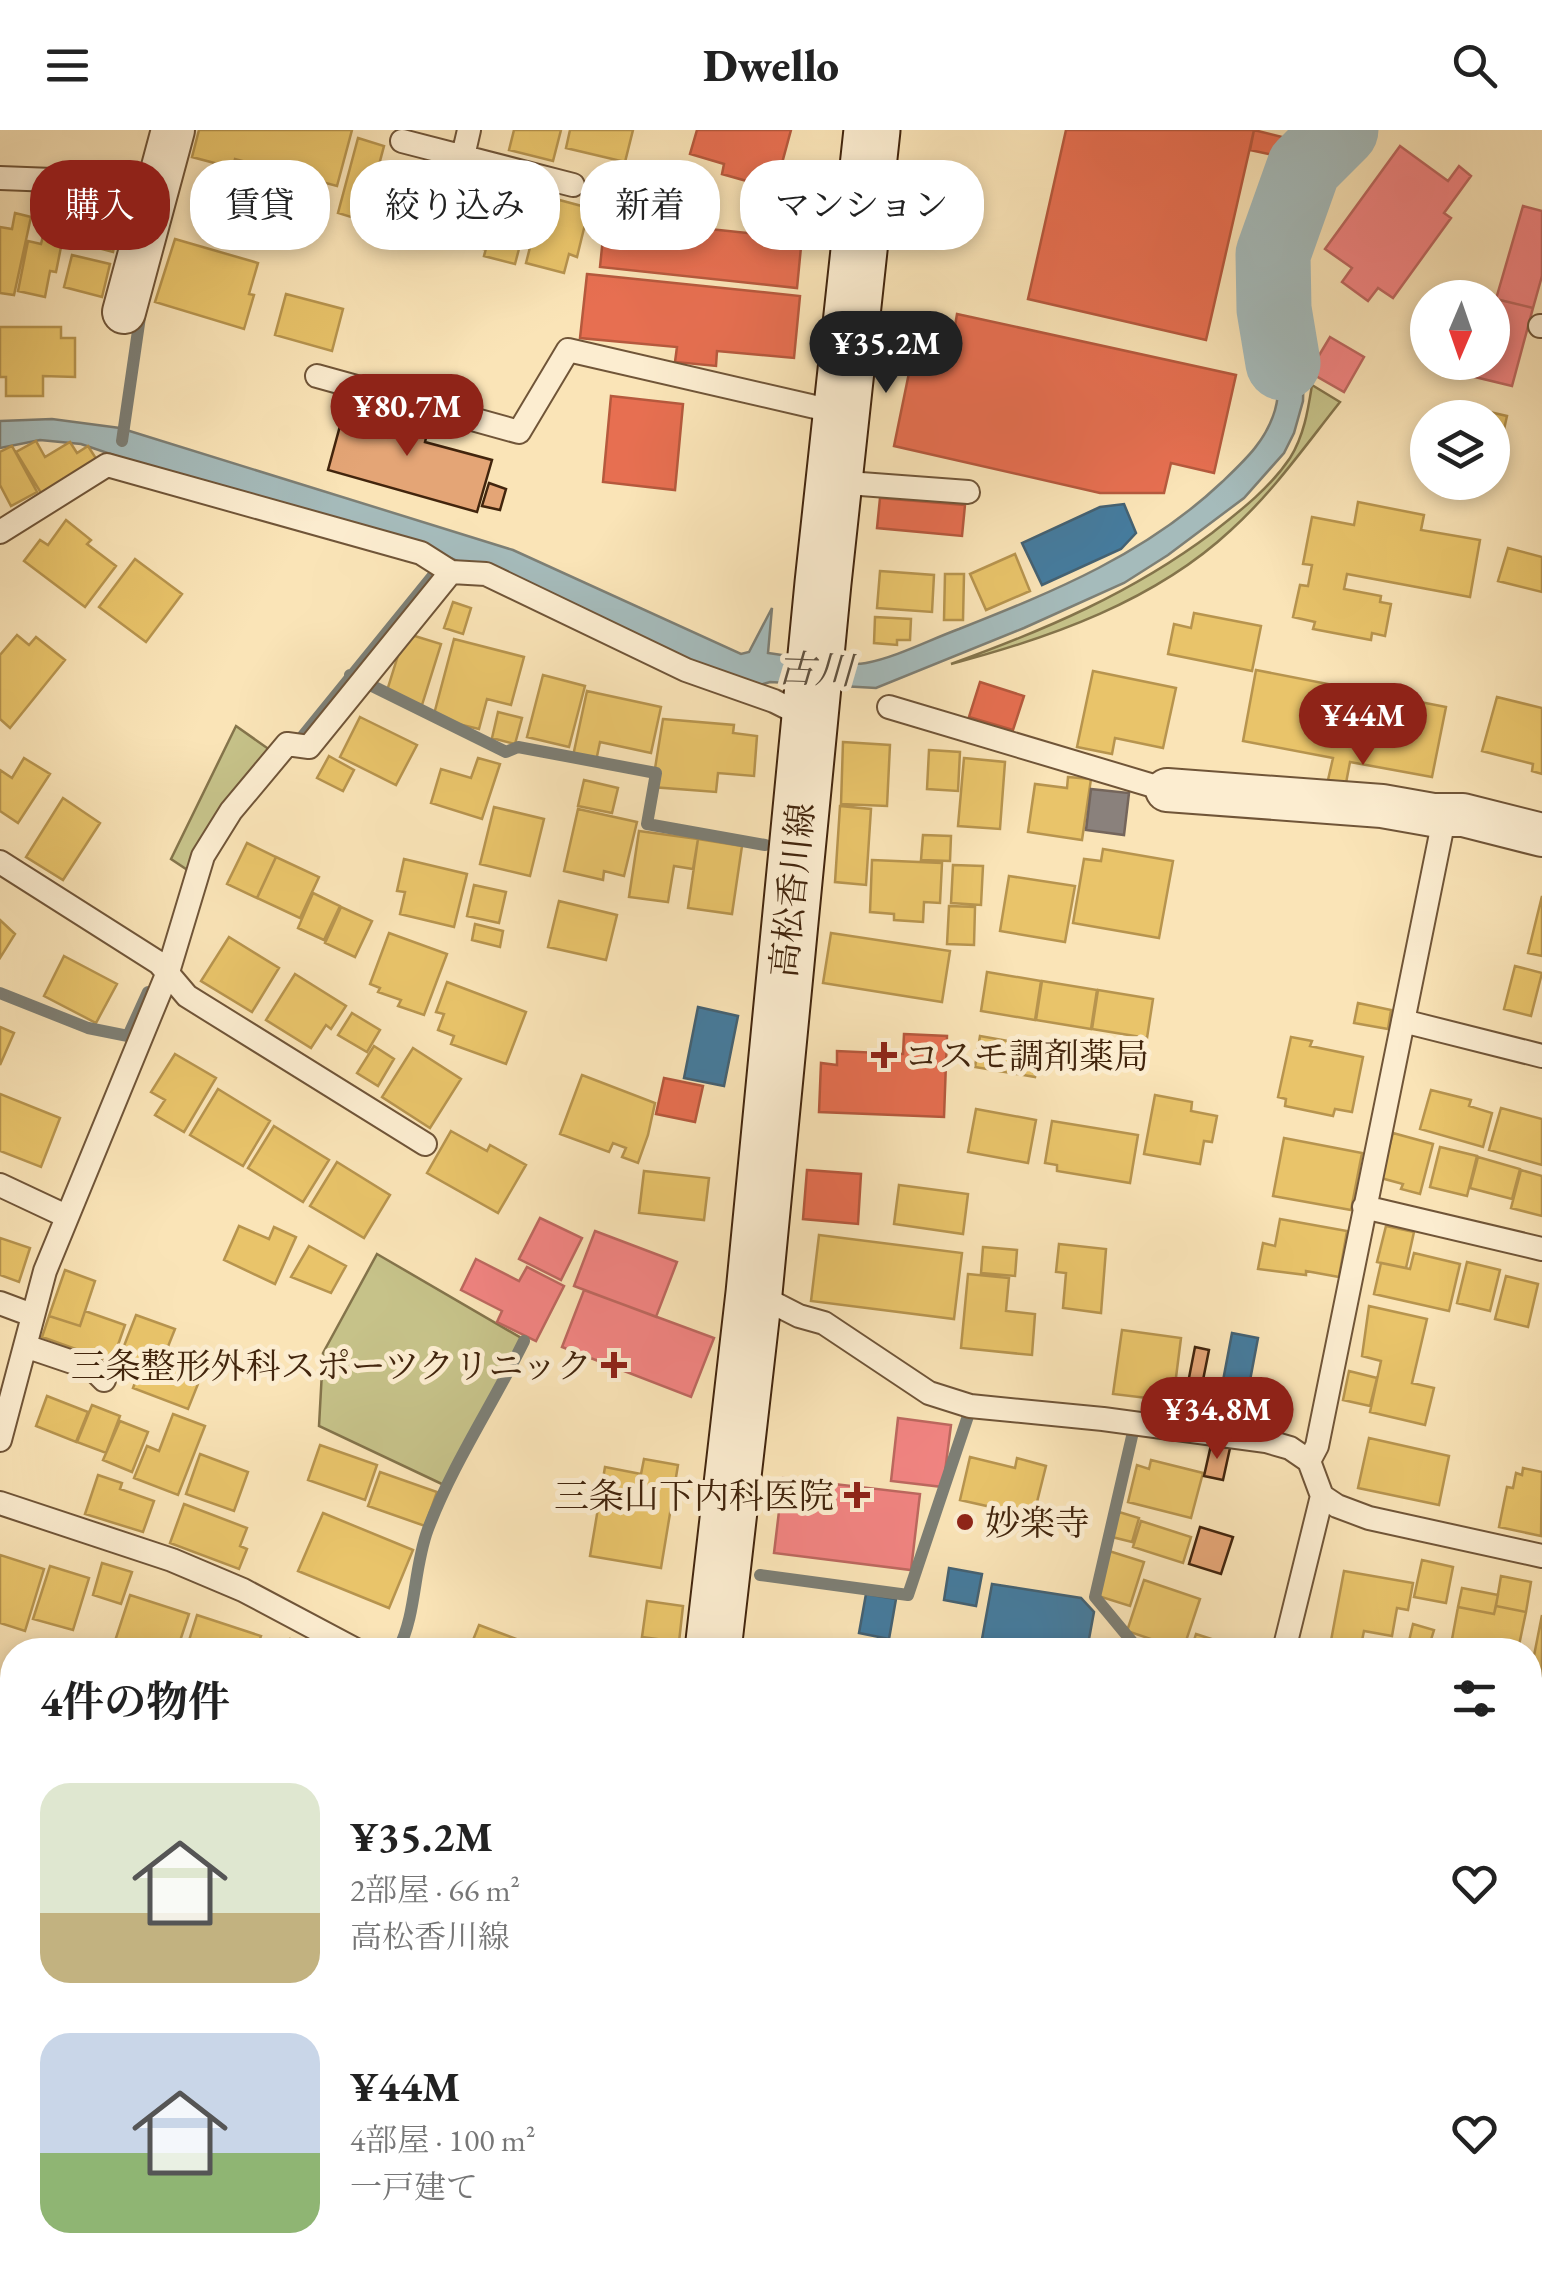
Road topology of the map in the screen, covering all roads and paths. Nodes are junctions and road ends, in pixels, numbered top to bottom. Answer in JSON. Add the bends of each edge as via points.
{"nodes":[{"id":1,"x":173,"y":130,"type":"edge"},
{"id":2,"x":469,"y":130,"type":"edge"},
{"id":3,"x":872,"y":130,"type":"edge"},
{"id":4,"x":402,"y":140,"type":"dead end"},
{"id":5,"x":462,"y":156,"type":"junction"},
{"id":6,"x":165,"y":160,"type":"edge"},
{"id":7,"x":0,"y":178,"type":"edge"},
{"id":8,"x":30,"y":179,"type":"edge"},
{"id":9,"x":573,"y":185,"type":"dead end"},
{"id":10,"x":140,"y":250,"type":"edge"},
{"id":11,"x":124,"y":312,"type":"dead end"},
{"id":12,"x":318,"y":376,"type":"dead end"},
{"id":13,"x":842,"y":413,"type":"junction"},
{"id":14,"x":834,"y":482,"type":"junction"},
{"id":15,"x":968,"y":492,"type":"dead end"},
{"id":16,"x":0,"y":532,"type":"edge"},
{"id":17,"x":451,"y":572,"type":"junction"},
{"id":18,"x":813,"y":687,"type":"junction"},
{"id":19,"x":890,"y":707,"type":"dead end"},
{"id":20,"x":1167,"y":790,"type":"joint"},
{"id":21,"x":1445,"y":814,"type":"junction"},
{"id":22,"x":1542,"y":835,"type":"edge"},
{"id":23,"x":0,"y":862,"type":"edge"},
{"id":24,"x":168,"y":972,"type":"junction"},
{"id":25,"x":1402,"y":1020,"type":"junction"},
{"id":26,"x":1542,"y":1056,"type":"edge"},
{"id":27,"x":425,"y":1144,"type":"dead end"},
{"id":28,"x":0,"y":1185,"type":"edge"},
{"id":29,"x":1364,"y":1207,"type":"junction"},
{"id":30,"x":66,"y":1216,"type":"junction"},
{"id":31,"x":1542,"y":1250,"type":"edge"},
{"id":32,"x":754,"y":1293,"type":"junction"},
{"id":33,"x":0,"y":1303,"type":"edge"},
{"id":34,"x":32,"y":1314,"type":"junction"},
{"id":35,"x":25,"y":1346,"type":"junction"},
{"id":36,"x":104,"y":1380,"type":"dead end"},
{"id":37,"x":0,"y":1440,"type":"edge"},
{"id":38,"x":1309,"y":1461,"type":"junction"},
{"id":39,"x":1322,"y":1496,"type":"junction"},
{"id":40,"x":0,"y":1503,"type":"edge"},
{"id":41,"x":1542,"y":1556,"type":"edge"},
{"id":42,"x":333,"y":1638,"type":"edge"},
{"id":43,"x":714,"y":1638,"type":"edge"},
{"id":44,"x":1287,"y":1638,"type":"edge"}],
"edges":[{"from":1,"to":6,"type":"street"},
{"from":2,"to":5,"type":"lane"},
{"from":3,"to":13,"type":"main road","name":"高松香川線"},
{"from":4,"to":5,"type":"lane"},
{"from":5,"to":9,"type":"lane"},
{"from":7,"to":8,"type":"lane"},
{"from":10,"to":11,"type":"street"},
{"from":12,"to":13,"type":"lane","via":[[519,432],[568,350]]},
{"from":13,"to":14,"type":"main road","name":"高松香川線"},
{"from":14,"to":15,"type":"lane"},
{"from":14,"to":18,"type":"main road","name":"高松香川線"},
{"from":16,"to":17,"type":"lane","via":[[107,465],[421,552]]},
{"from":17,"to":18,"type":"lane","via":[[486,574],[686,670],[774,701]]},
{"from":17,"to":24,"type":"lane","via":[[308,747],[286,744],[231,811],[194,880]]},
{"from":18,"to":32,"type":"main road","name":"高松香川線"},
{"from":19,"to":20,"type":"lane"},
{"from":20,"to":21,"type":"street"},
{"from":21,"to":22,"type":"street"},
{"from":21,"to":25,"type":"lane"},
{"from":23,"to":24,"type":"lane"},
{"from":24,"to":27,"type":"lane","via":[[187,996]]},
{"from":24,"to":30,"type":"lane"},
{"from":25,"to":26,"type":"lane"},
{"from":25,"to":29,"type":"lane"},
{"from":28,"to":30,"type":"lane"},
{"from":29,"to":31,"type":"lane"},
{"from":29,"to":38,"type":"lane"},
{"from":30,"to":34,"type":"lane"},
{"from":32,"to":38,"type":"lane","via":[[824,1323],[929,1393],[970,1406],[1266,1441]]},
{"from":32,"to":43,"type":"main road","name":"高松香川線"},
{"from":33,"to":34,"type":"lane"},
{"from":34,"to":35,"type":"lane"},
{"from":35,"to":36,"type":"lane","via":[[94,1369]]},
{"from":35,"to":37,"type":"lane"},
{"from":38,"to":39,"type":"lane"},
{"from":39,"to":41,"type":"lane","via":[[1370,1518]]},
{"from":39,"to":44,"type":"lane"},
{"from":40,"to":42,"type":"lane","via":[[172,1560]]}]}
